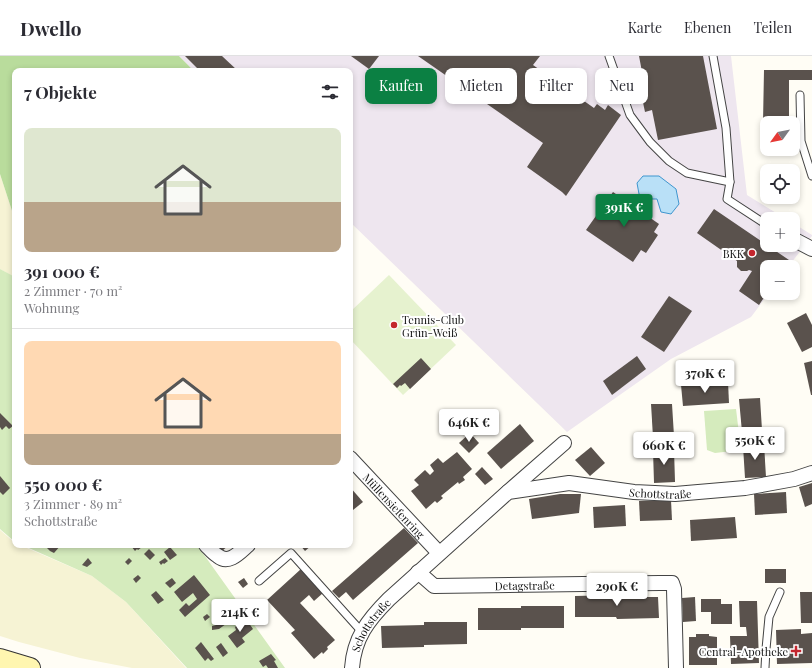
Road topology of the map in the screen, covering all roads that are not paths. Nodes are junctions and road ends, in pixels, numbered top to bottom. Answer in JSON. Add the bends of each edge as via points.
{"nodes":[{"id":1,"x":609,"y":56,"type":"edge"},
{"id":2,"x":713,"y":56,"type":"edge"},
{"id":3,"x":800,"y":95,"type":"dead end"},
{"id":4,"x":812,"y":176,"type":"edge"},
{"id":5,"x":730,"y":182,"type":"junction"},
{"id":6,"x":760,"y":220,"type":"edge"},
{"id":7,"x":800,"y":243,"type":"edge"},
{"id":8,"x":812,"y":248,"type":"edge"},
{"id":9,"x":564,"y":443,"type":"dead end"},
{"id":10,"x":353,"y":461,"type":"edge"},
{"id":11,"x":812,"y":473,"type":"edge"},
{"id":12,"x":508,"y":492,"type":"junction"},
{"id":13,"x":209,"y":548,"type":"edge"},
{"id":14,"x":245,"y":548,"type":"edge"},
{"id":15,"x":439,"y":553,"type":"junction"},
{"id":16,"x":418,"y":572,"type":"junction"},
{"id":17,"x":259,"y":581,"type":"dead end"},
{"id":18,"x":780,"y":592,"type":"dead end"},
{"id":19,"x":362,"y":632,"type":"junction"},
{"id":20,"x":0,"y":658,"type":"edge"},
{"id":21,"x":30,"y":668,"type":"edge"},
{"id":22,"x":352,"y":668,"type":"edge"},
{"id":23,"x":676,"y":668,"type":"edge"},
{"id":24,"x":765,"y":668,"type":"edge"}],
"edges":[{"from":1,"to":5,"type":"lane","via":[[630,115],[668,161],[687,173]]},
{"from":2,"to":5,"type":"lane","via":[[726,128]]},
{"from":3,"to":4,"type":"lane","via":[[801,141]]},
{"from":5,"to":6,"type":"lane","via":[[727,199]]},
{"from":7,"to":8,"type":"street"},
{"from":9,"to":12,"type":"street","name":"Schottstraße"},
{"from":10,"to":15,"type":"street","name":"Müllensiefenring"},
{"from":11,"to":12,"type":"street","name":"Schottstraße","via":[[794,480],[745,488],[675,494],[634,492],[569,483]]},
{"from":12,"to":15,"type":"street","name":"Schottstraße"},
{"from":13,"to":14,"type":"street","via":[[219,557],[228,559],[234,558]]},
{"from":15,"to":16,"type":"street","name":"Schottstraße"},
{"from":16,"to":19,"type":"street","name":"Schottstraße","via":[[374,615]]},
{"from":16,"to":23,"type":"street","name":"Detagstraße","via":[[434,586],[672,584]]},
{"from":17,"to":19,"type":"lane","via":[[290,553]]},
{"from":18,"to":24,"type":"lane","via":[[769,617]]},
{"from":19,"to":22,"type":"street","name":"Schottstraße","via":[[355,649]]},
{"from":20,"to":21,"type":"main road"}]}
